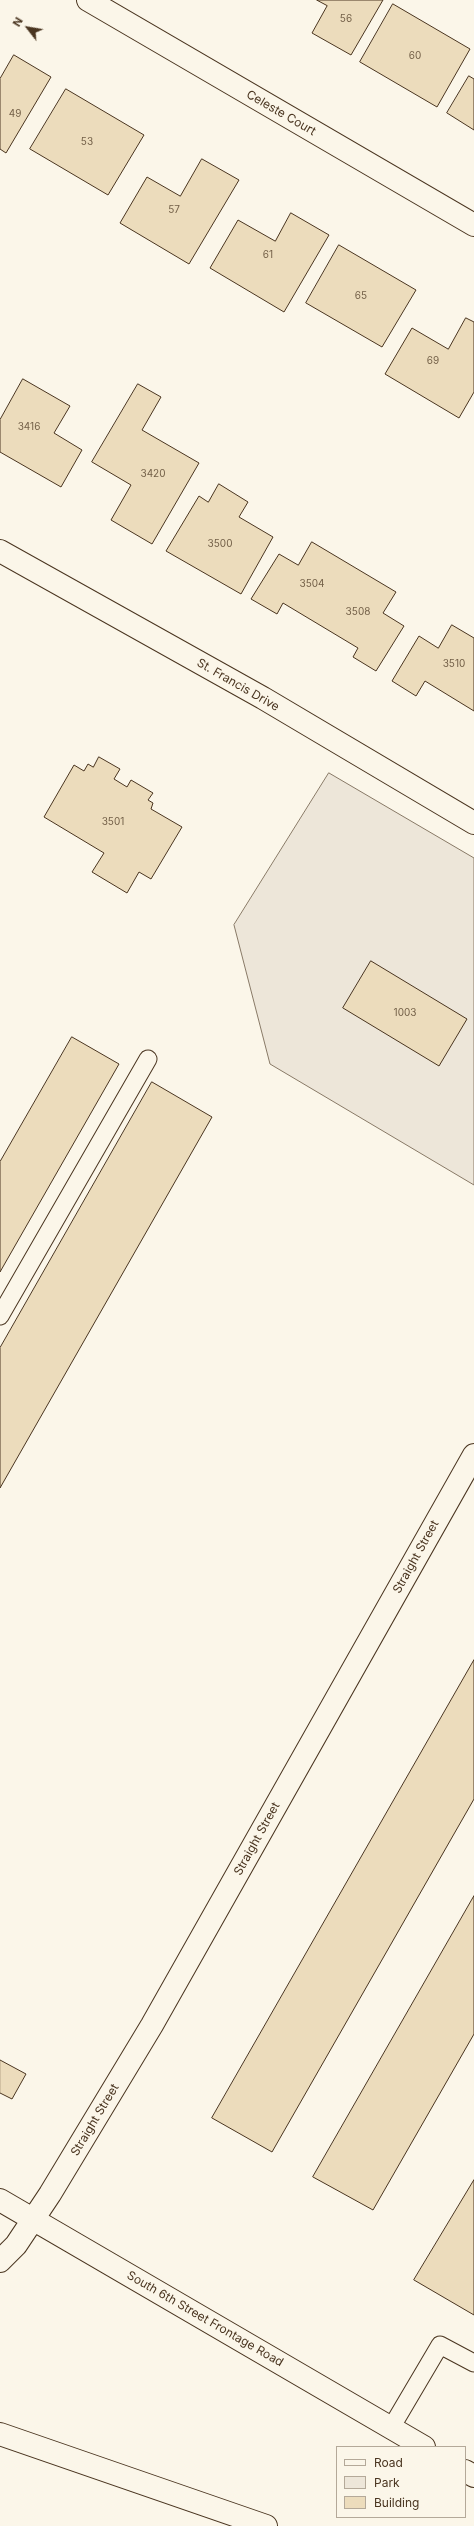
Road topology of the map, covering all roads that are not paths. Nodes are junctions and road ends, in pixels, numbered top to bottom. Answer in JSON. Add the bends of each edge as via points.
{"nodes":[{"id":1,"x":88,"y":0,"type":"edge"},
{"id":2,"x":474,"y":225,"type":"edge"},
{"id":3,"x":0,"y":551,"type":"edge"},
{"id":4,"x":474,"y":823,"type":"edge"},
{"id":5,"x":148,"y":1059,"type":"dead end"},
{"id":6,"x":0,"y":1316,"type":"edge"},
{"id":7,"x":474,"y":1456,"type":"edge"},
{"id":8,"x":0,"y":2200,"type":"edge"},
{"id":9,"x":33,"y":2219,"type":"junction"},
{"id":10,"x":0,"y":2261,"type":"edge"},
{"id":11,"x":474,"y":2363,"type":"edge"},
{"id":12,"x":391,"y":2428,"type":"junction"},
{"id":13,"x":0,"y":2434,"type":"edge"},
{"id":14,"x":422,"y":2446,"type":"edge"},
{"id":15,"x":266,"y":2526,"type":"edge"}],
"edges":[{"from":1,"to":2,"type":"street","name":"Celeste Court"},
{"from":3,"to":4,"type":"street","name":"St. Francis Drive","via":[[263,698]]},
{"from":5,"to":6,"type":"lane"},
{"from":7,"to":9,"type":"street","name":"Straight Street","via":[[152,2025]]},
{"from":8,"to":9,"type":"street","name":"South 6th Street Frontage Road"},
{"from":9,"to":10,"type":"street","via":[[16,2246]]},
{"from":9,"to":12,"type":"street","name":"South 6th Street Frontage Road"},
{"from":11,"to":12,"type":"lane","via":[[440,2345]]},
{"from":12,"to":14,"type":"street","name":"South 6th Street Frontage Road"},
{"from":13,"to":15,"type":"street"}]}
